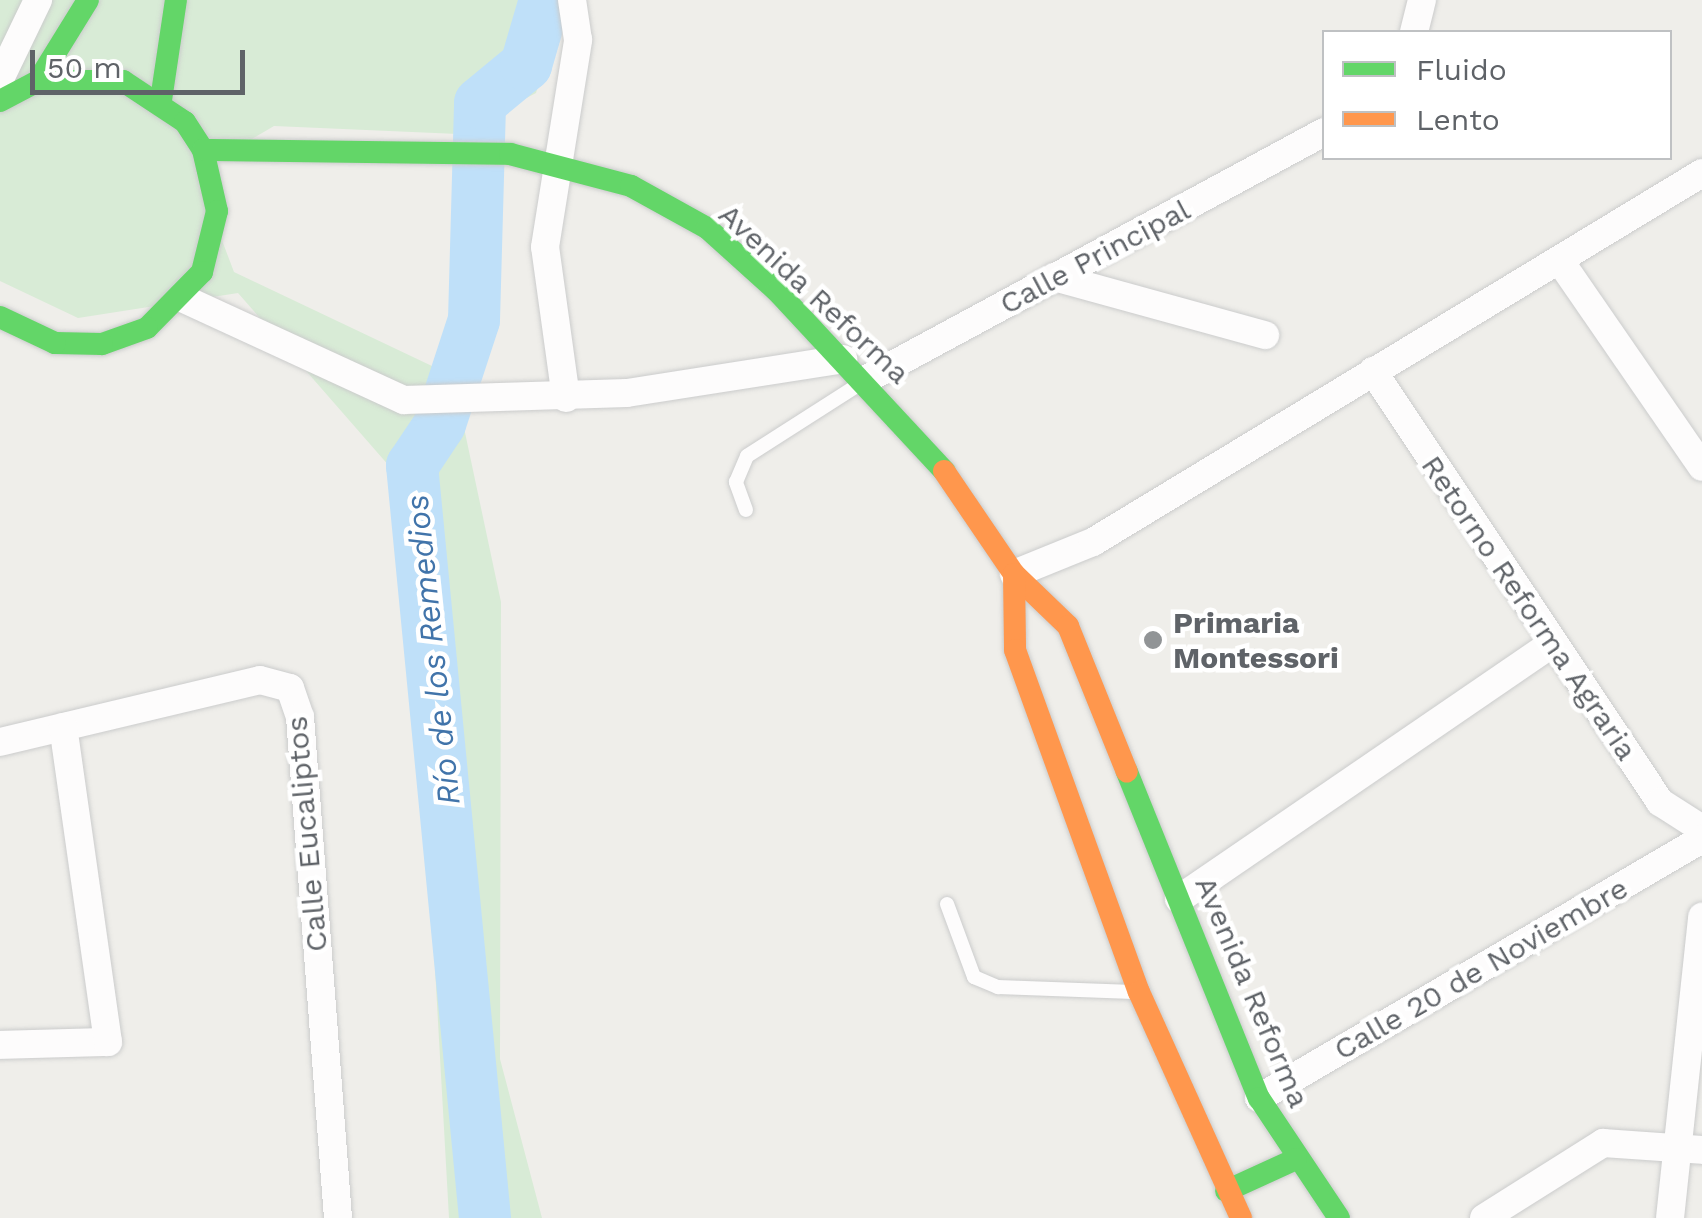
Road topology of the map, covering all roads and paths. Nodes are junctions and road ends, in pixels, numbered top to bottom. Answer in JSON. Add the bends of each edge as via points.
{"nodes":[{"id":1,"x":38,"y":0,"type":"edge"},
{"id":2,"x":88,"y":0,"type":"edge"},
{"id":3,"x":176,"y":0,"type":"edge"},
{"id":4,"x":572,"y":0,"type":"edge"},
{"id":5,"x":1422,"y":0,"type":"edge"},
{"id":6,"x":1414,"y":30,"type":"edge"},
{"id":7,"x":0,"y":78,"type":"edge"},
{"id":8,"x":38,"y":81,"type":"junction"},
{"id":9,"x":161,"y":100,"type":"junction"},
{"id":10,"x":0,"y":101,"type":"edge"},
{"id":11,"x":1322,"y":133,"type":"edge"},
{"id":12,"x":203,"y":150,"type":"junction"},
{"id":13,"x":558,"y":167,"type":"junction"},
{"id":14,"x":1702,"y":174,"type":"edge"},
{"id":15,"x":1560,"y":261,"type":"junction"},
{"id":16,"x":1054,"y":277,"type":"junction"},
{"id":17,"x":184,"y":298,"type":"junction"},
{"id":18,"x":0,"y":317,"type":"edge"},
{"id":19,"x":1265,"y":336,"type":"dead end"},
{"id":20,"x":843,"y":359,"type":"junction"},
{"id":21,"x":1373,"y":371,"type":"junction"},
{"id":22,"x":865,"y":380,"type":"junction"},
{"id":23,"x":566,"y":398,"type":"junction"},
{"id":24,"x":1702,"y":467,"type":"edge"},
{"id":25,"x":746,"y":510,"type":"dead end"},
{"id":26,"x":1014,"y":574,"type":"junction"},
{"id":27,"x":1548,"y":646,"type":"junction"},
{"id":28,"x":63,"y":727,"type":"junction"},
{"id":29,"x":0,"y":742,"type":"edge"},
{"id":30,"x":1702,"y":830,"type":"edge"},
{"id":31,"x":1702,"y":839,"type":"edge"},
{"id":32,"x":1179,"y":899,"type":"junction"},
{"id":33,"x":947,"y":904,"type":"dead end"},
{"id":34,"x":1702,"y":917,"type":"edge"},
{"id":35,"x":1139,"y":992,"type":"junction"},
{"id":36,"x":0,"y":1045,"type":"edge"},
{"id":37,"x":1259,"y":1098,"type":"junction"},
{"id":38,"x":1691,"y":1149,"type":"edge"},
{"id":39,"x":1296,"y":1159,"type":"junction"},
{"id":40,"x":1226,"y":1191,"type":"junction"},
{"id":41,"x":338,"y":1218,"type":"edge"},
{"id":42,"x":1242,"y":1218,"type":"edge"},
{"id":43,"x":1339,"y":1218,"type":"edge"},
{"id":44,"x":1484,"y":1218,"type":"edge"},
{"id":45,"x":1670,"y":1218,"type":"edge"}],
"edges":[{"from":1,"to":7,"type":"street"},
{"from":2,"to":8,"type":"main road"},
{"from":3,"to":9,"type":"main road"},
{"from":4,"to":13,"type":"street","via":[[578,40]]},
{"from":5,"to":6,"type":"street"},
{"from":8,"to":9,"type":"main road","via":[[95,76]]},
{"from":8,"to":10,"type":"main road"},
{"from":9,"to":12,"type":"main road"},
{"from":11,"to":16,"type":"street","name":"Calle Principal"},
{"from":12,"to":13,"type":"main road","name":"Avenida Reforma","via":[[433,150],[510,154]]},
{"from":12,"to":17,"type":"main road","via":[[215,227]]},
{"from":13,"to":20,"type":"main road","name":"Avenida Reforma","via":[[631,186],[707,228]]},
{"from":13,"to":23,"type":"street","via":[[545,247]]},
{"from":14,"to":15,"type":"street"},
{"from":15,"to":21,"type":"street"},
{"from":15,"to":24,"type":"street"},
{"from":16,"to":19,"type":"street"},
{"from":16,"to":22,"type":"street","name":"Calle Principal"},
{"from":17,"to":18,"type":"main road","via":[[147,328],[102,344],[55,343]]},
{"from":17,"to":23,"type":"street","via":[[326,369],[413,400]]},
{"from":20,"to":22,"type":"main road","name":"Avenida Reforma"},
{"from":20,"to":23,"type":"street"},
{"from":21,"to":26,"type":"street","via":[[1093,542]]},
{"from":21,"to":27,"type":"street","name":"Retorno Reforma Agraria"},
{"from":22,"to":25,"type":"lane","via":[[746,456],[736,482]]},
{"from":22,"to":26,"type":"main road","name":"Avenida Reforma","via":[[936,457]]},
{"from":26,"to":32,"type":"main road","name":"Avenida Reforma","via":[[1068,626]]},
{"from":26,"to":35,"type":"main road","via":[[1015,650]]},
{"from":27,"to":30,"type":"street","name":"Retorno Reforma Agraria","via":[[1660,802]]},
{"from":27,"to":32,"type":"street"},
{"from":28,"to":29,"type":"street","name":"Calle Eucaliptos"},
{"from":28,"to":36,"type":"street","via":[[108,1042]]},
{"from":28,"to":41,"type":"street","name":"Calle Eucaliptos","via":[[260,680],[290,688],[300,716]]},
{"from":31,"to":37,"type":"street","name":"Calle 20 de Noviembre"},
{"from":32,"to":37,"type":"main road","name":"Avenida Reforma"},
{"from":33,"to":35,"type":"lane","via":[[974,977],[998,987]]},
{"from":34,"to":38,"type":"street"},
{"from":35,"to":40,"type":"main road"},
{"from":37,"to":39,"type":"main road","name":"Avenida Reforma"},
{"from":38,"to":44,"type":"street","via":[[1602,1144]]},
{"from":38,"to":45,"type":"street"},
{"from":39,"to":40,"type":"main road"},
{"from":39,"to":43,"type":"main road","name":"Avenida Reforma"},
{"from":40,"to":42,"type":"main road"}]}
